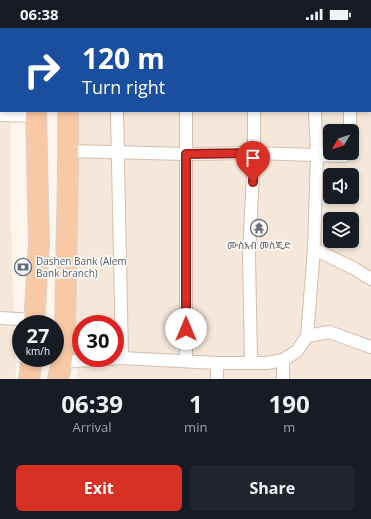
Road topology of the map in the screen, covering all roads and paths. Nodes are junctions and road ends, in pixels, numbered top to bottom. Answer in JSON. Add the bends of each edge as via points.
{"nodes":[{"id":1,"x":68,"y":112,"type":"edge"},
{"id":2,"x":117,"y":112,"type":"edge"},
{"id":3,"x":186,"y":112,"type":"edge"},
{"id":4,"x":254,"y":112,"type":"edge"},
{"id":5,"x":315,"y":112,"type":"edge"},
{"id":6,"x":350,"y":112,"type":"edge"},
{"id":7,"x":36,"y":114,"type":"edge"},
{"id":8,"x":0,"y":115,"type":"edge"},
{"id":9,"x":350,"y":124,"type":"edge"},
{"id":10,"x":68,"y":151,"type":"junction"},
{"id":11,"x":118,"y":153,"type":"junction"},
{"id":12,"x":254,"y":153,"type":"junction"},
{"id":13,"x":186,"y":154,"type":"junction"},
{"id":14,"x":317,"y":156,"type":"junction"},
{"id":15,"x":323,"y":156,"type":"edge"},
{"id":16,"x":314,"y":249,"type":"junction"},
{"id":17,"x":371,"y":279,"type":"edge"},
{"id":18,"x":34,"y":315,"type":"edge"},
{"id":19,"x":121,"y":315,"type":"edge"},
{"id":20,"x":0,"y":318,"type":"edge"},
{"id":21,"x":12,"y":319,"type":"edge"},
{"id":22,"x":307,"y":336,"type":"junction"},
{"id":23,"x":371,"y":347,"type":"edge"},
{"id":24,"x":124,"y":358,"type":"edge"},
{"id":25,"x":284,"y":360,"type":"junction"},
{"id":26,"x":186,"y":361,"type":"junction"},
{"id":27,"x":217,"y":363,"type":"junction"},
{"id":28,"x":251,"y":363,"type":"junction"},
{"id":29,"x":31,"y":367,"type":"edge"},
{"id":30,"x":79,"y":367,"type":"edge"},
{"id":31,"x":60,"y":371,"type":"edge"},
{"id":32,"x":29,"y":379,"type":"edge"},
{"id":33,"x":217,"y":379,"type":"edge"},
{"id":34,"x":284,"y":379,"type":"edge"}],
"edges":[{"from":1,"to":10,"type":"highway"},
{"from":2,"to":11,"type":"street"},
{"from":3,"to":13,"type":"street"},
{"from":4,"to":12,"type":"street"},
{"from":5,"to":14,"type":"street"},
{"from":6,"to":9,"type":"street"},
{"from":7,"to":8,"type":"street"},
{"from":7,"to":18,"type":"highway","via":[[39,243]]},
{"from":10,"to":11,"type":"street"},
{"from":10,"to":31,"type":"highway","via":[[65,311]]},
{"from":11,"to":13,"type":"street"},
{"from":11,"to":19,"type":"street"},
{"from":12,"to":13,"type":"street"},
{"from":12,"to":14,"type":"street"},
{"from":12,"to":28,"type":"street","via":[[249,254]]},
{"from":13,"to":26,"type":"street"},
{"from":14,"to":15,"type":"street"},
{"from":14,"to":16,"type":"street"},
{"from":16,"to":17,"type":"street"},
{"from":16,"to":22,"type":"street"},
{"from":20,"to":21,"type":"street"},
{"from":22,"to":23,"type":"street","via":[[329,332]]},
{"from":22,"to":25,"type":"street","via":[[297,351]]},
{"from":24,"to":26,"type":"street"},
{"from":25,"to":28,"type":"street"},
{"from":25,"to":34,"type":"street"},
{"from":26,"to":27,"type":"street"},
{"from":27,"to":28,"type":"street"},
{"from":27,"to":33,"type":"street"},
{"from":29,"to":32,"type":"highway"},
{"from":30,"to":31,"type":"street"}]}
